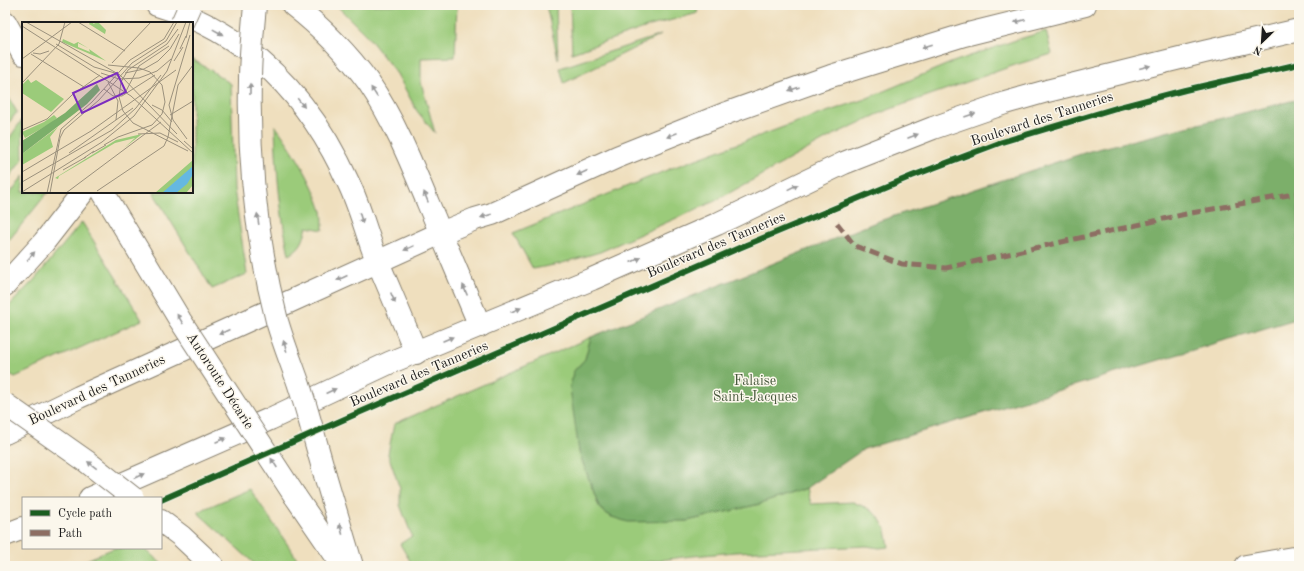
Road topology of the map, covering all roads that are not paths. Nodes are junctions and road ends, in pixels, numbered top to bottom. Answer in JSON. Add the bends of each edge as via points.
{"nodes":[{"id":1,"x":156,"y":5,"type":"edge"},
{"id":2,"x":190,"y":5,"type":"edge"},
{"id":3,"x":255,"y":5,"type":"edge"},
{"id":4,"x":293,"y":5,"type":"edge"},
{"id":5,"x":1085,"y":5,"type":"edge"},
{"id":6,"x":5,"y":22,"type":"edge"},
{"id":7,"x":182,"y":22,"type":"edge"},
{"id":8,"x":1299,"y":30,"type":"edge"},
{"id":9,"x":22,"y":52,"type":"edge"},
{"id":10,"x":82,"y":193,"type":"edge"},
{"id":11,"x":104,"y":193,"type":"edge"},
{"id":12,"x":441,"y":233,"type":"junction"},
{"id":13,"x":378,"y":262,"type":"junction"},
{"id":14,"x":5,"y":285,"type":"edge"},
{"id":15,"x":480,"y":326,"type":"junction"},
{"id":16,"x":416,"y":353,"type":"junction"},
{"id":17,"x":5,"y":404,"type":"edge"},
{"id":18,"x":5,"y":433,"type":"edge"},
{"id":19,"x":92,"y":497,"type":"edge"},
{"id":20,"x":132,"y":497,"type":"edge"},
{"id":21,"x":162,"y":522,"type":"edge"},
{"id":22,"x":22,"y":528,"type":"edge"},
{"id":23,"x":5,"y":535,"type":"edge"},
{"id":24,"x":1299,"y":557,"type":"edge"},
{"id":25,"x":214,"y":566,"type":"edge"},
{"id":26,"x":343,"y":566,"type":"edge"},
{"id":27,"x":352,"y":566,"type":"edge"},
{"id":28,"x":1246,"y":566,"type":"edge"}],
"edges":[{"from":1,"to":13,"type":"main road","one_way":true,"via":[[222,33],[263,63],[286,85],[325,136],[338,161]]},
{"from":2,"to":7,"type":"main road","bridge":true},
{"from":27,"to":3,"type":"main road","one_way":true,"bridge":true,"via":[[278,322],[258,221],[253,185],[250,111]]},
{"from":12,"to":4,"type":"main road","one_way":true,"via":[[382,103],[347,56]]},
{"from":5,"to":12,"type":"main road","name":"Boulevard des Tanneries","one_way":true,"via":[[964,35],[831,76],[727,112],[617,157],[492,214]]},
{"from":6,"to":9,"type":"main road"},
{"from":15,"to":8,"type":"main road","name":"Boulevard des Tanneries","one_way":true,"via":[[710,227],[844,163],[933,128],[1047,91]]},
{"from":14,"to":10,"type":"main road","one_way":true,"via":[[44,242]]},
{"from":26,"to":11,"type":"main road","name":"Autoroute Décarie","one_way":true,"bridge":true,"via":[[180,320]]},
{"from":12,"to":13,"type":"main road","name":"Boulevard des Tanneries","one_way":true},
{"from":15,"to":12,"type":"main road","one_way":true},
{"from":13,"to":16,"type":"main road","one_way":true},
{"from":13,"to":18,"type":"main road","name":"Boulevard des Tanneries","one_way":true},
{"from":16,"to":15,"type":"main road","name":"Boulevard des Tanneries","one_way":true},
{"from":19,"to":16,"type":"main road","name":"Boulevard des Tanneries","one_way":true},
{"from":20,"to":17,"type":"main road","one_way":true,"bridge":true},
{"from":21,"to":25,"type":"main road"},
{"from":22,"to":23,"type":"main road"},
{"from":24,"to":28,"type":"main road"}]}
